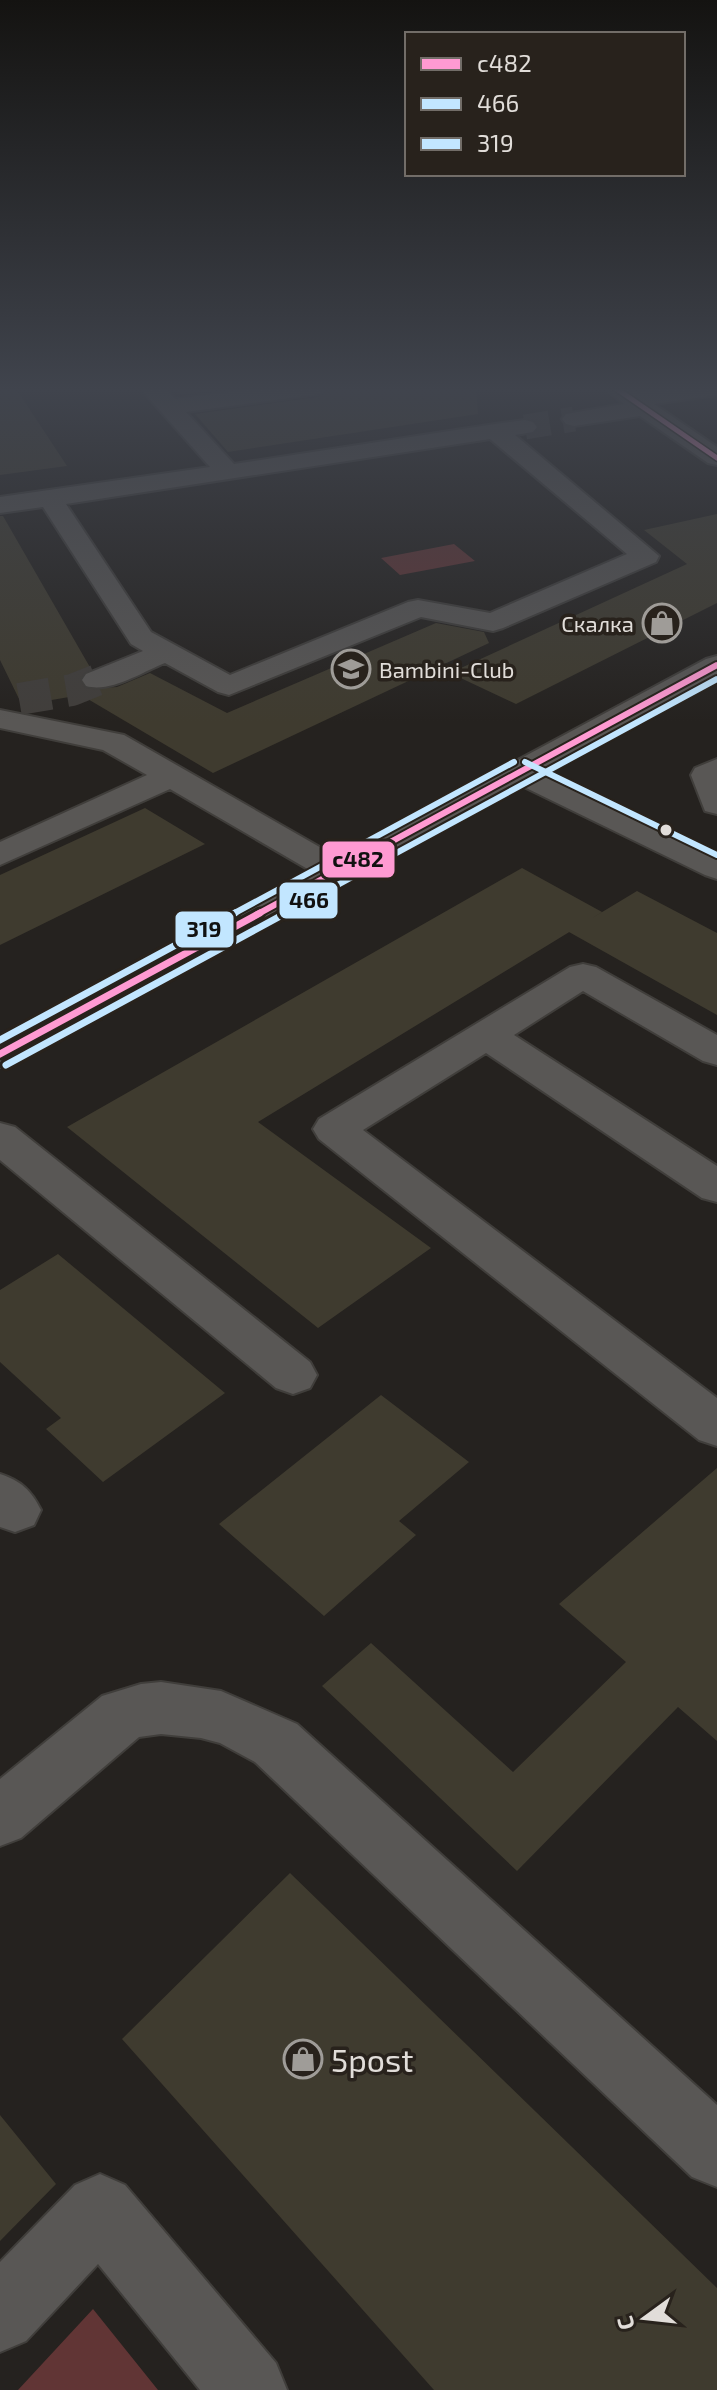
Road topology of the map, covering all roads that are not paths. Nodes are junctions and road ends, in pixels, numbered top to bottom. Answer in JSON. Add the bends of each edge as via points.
{"nodes":[{"id":1,"x":50,"y":499,"type":"junction"},
{"id":2,"x":53,"y":499,"type":"edge"},
{"id":3,"x":577,"y":499,"type":"edge"},
{"id":4,"x":0,"y":505,"type":"edge"},
{"id":5,"x":167,"y":652,"type":"junction"},
{"id":6,"x":717,"y":665,"type":"edge"},
{"id":7,"x":97,"y":680,"type":"tunnel mouth"},
{"id":8,"x":6,"y":707,"type":"edge"},
{"id":9,"x":717,"y":769,"type":"edge"},
{"id":10,"x":520,"y":773,"type":"junction"},
{"id":11,"x":171,"y":776,"type":"junction"},
{"id":12,"x":717,"y":804,"type":"edge"},
{"id":13,"x":0,"y":855,"type":"edge"},
{"id":14,"x":717,"y":868,"type":"edge"},
{"id":15,"x":338,"y":872,"type":"junction"},
{"id":16,"x":486,"y":1035,"type":"junction"},
{"id":17,"x":717,"y":1052,"type":"edge"},
{"id":18,"x":0,"y":1054,"type":"edge"},
{"id":19,"x":0,"y":1137,"type":"edge"},
{"id":20,"x":717,"y":1187,"type":"edge"},
{"id":21,"x":293,"y":1375,"type":"dead end"},
{"id":22,"x":709,"y":1407,"type":"edge"},
{"id":23,"x":0,"y":1817,"type":"edge"},
{"id":24,"x":717,"y":2152,"type":"edge"},
{"id":25,"x":0,"y":2315,"type":"edge"},
{"id":26,"x":249,"y":2390,"type":"edge"}],
"edges":[{"from":1,"to":2,"type":"street"},
{"from":1,"to":4,"type":"street"},
{"from":1,"to":5,"type":"street","via":[[141,638]]},
{"from":3,"to":5,"type":"street","via":[[646,556],[493,622],[418,608],[229,686]]},
{"from":5,"to":7,"type":"street"},
{"from":6,"to":10,"type":"street"},
{"from":8,"to":11,"type":"street","via":[[113,742]]},
{"from":9,"to":12,"type":"street","via":[[707,775]]},
{"from":10,"to":14,"type":"street"},
{"from":10,"to":15,"type":"street"},
{"from":11,"to":13,"type":"street"},
{"from":11,"to":15,"type":"street"},
{"from":15,"to":18,"type":"street"},
{"from":16,"to":17,"type":"street","via":[[583,975]]},
{"from":16,"to":20,"type":"street"},
{"from":16,"to":22,"type":"street","via":[[334,1129]]},
{"from":19,"to":21,"type":"street"},
{"from":23,"to":24,"type":"street","via":[[122,1715],[166,1706],[249,1727],[276,1743]]},
{"from":25,"to":26,"type":"street","via":[[100,2210]]}]}
